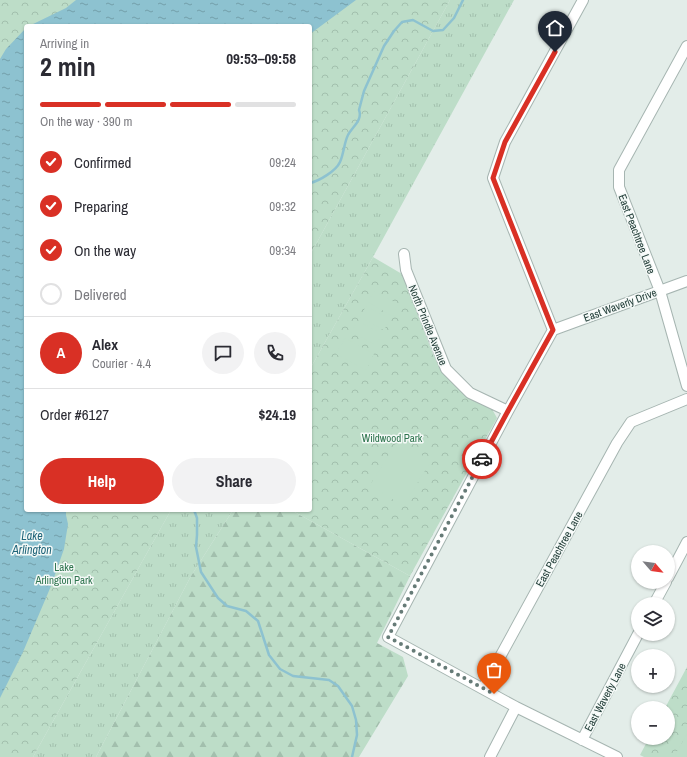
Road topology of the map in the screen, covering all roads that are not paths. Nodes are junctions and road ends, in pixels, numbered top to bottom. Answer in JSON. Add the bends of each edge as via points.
{"nodes":[{"id":1,"x":583,"y":0,"type":"edge"},
{"id":2,"x":687,"y":46,"type":"edge"},
{"id":3,"x":404,"y":254,"type":"dead end"},
{"id":4,"x":687,"y":281,"type":"edge"},
{"id":5,"x":660,"y":291,"type":"junction"},
{"id":6,"x":553,"y":330,"type":"junction"},
{"id":7,"x":687,"y":386,"type":"edge"},
{"id":8,"x":687,"y":399,"type":"edge"},
{"id":9,"x":508,"y":411,"type":"junction"},
{"id":10,"x":687,"y":542,"type":"edge"},
{"id":11,"x":675,"y":565,"type":"edge"},
{"id":12,"x":634,"y":641,"type":"edge"},
{"id":13,"x":483,"y":688,"type":"junction"},
{"id":14,"x":516,"y":707,"type":"junction"},
{"id":15,"x":582,"y":740,"type":"junction"},
{"id":16,"x":490,"y":757,"type":"edge"},
{"id":17,"x":617,"y":757,"type":"edge"}],
"edges":[{"from":1,"to":6,"type":"street","via":[[505,142],[493,178]]},
{"from":2,"to":5,"type":"street","name":"East Peachtree Lane","via":[[619,170],[619,187]]},
{"from":3,"to":9,"type":"street","name":"North Prindle Avenue","via":[[406,270],[446,369],[470,393]]},
{"from":4,"to":5,"type":"street","name":"East Waverly Drive"},
{"from":5,"to":6,"type":"street","name":"East Waverly Drive"},
{"from":5,"to":7,"type":"street","name":"East Peachtree Lane"},
{"from":6,"to":9,"type":"street"},
{"from":8,"to":13,"type":"street","name":"East Peachtree Lane","via":[[631,422],[617,443]]},
{"from":9,"to":13,"type":"street","via":[[388,637]]},
{"from":10,"to":11,"type":"street"},
{"from":12,"to":15,"type":"street","name":"East Waverly Lane"},
{"from":13,"to":14,"type":"street"},
{"from":14,"to":15,"type":"street"},
{"from":14,"to":16,"type":"street"},
{"from":15,"to":17,"type":"street"}]}
